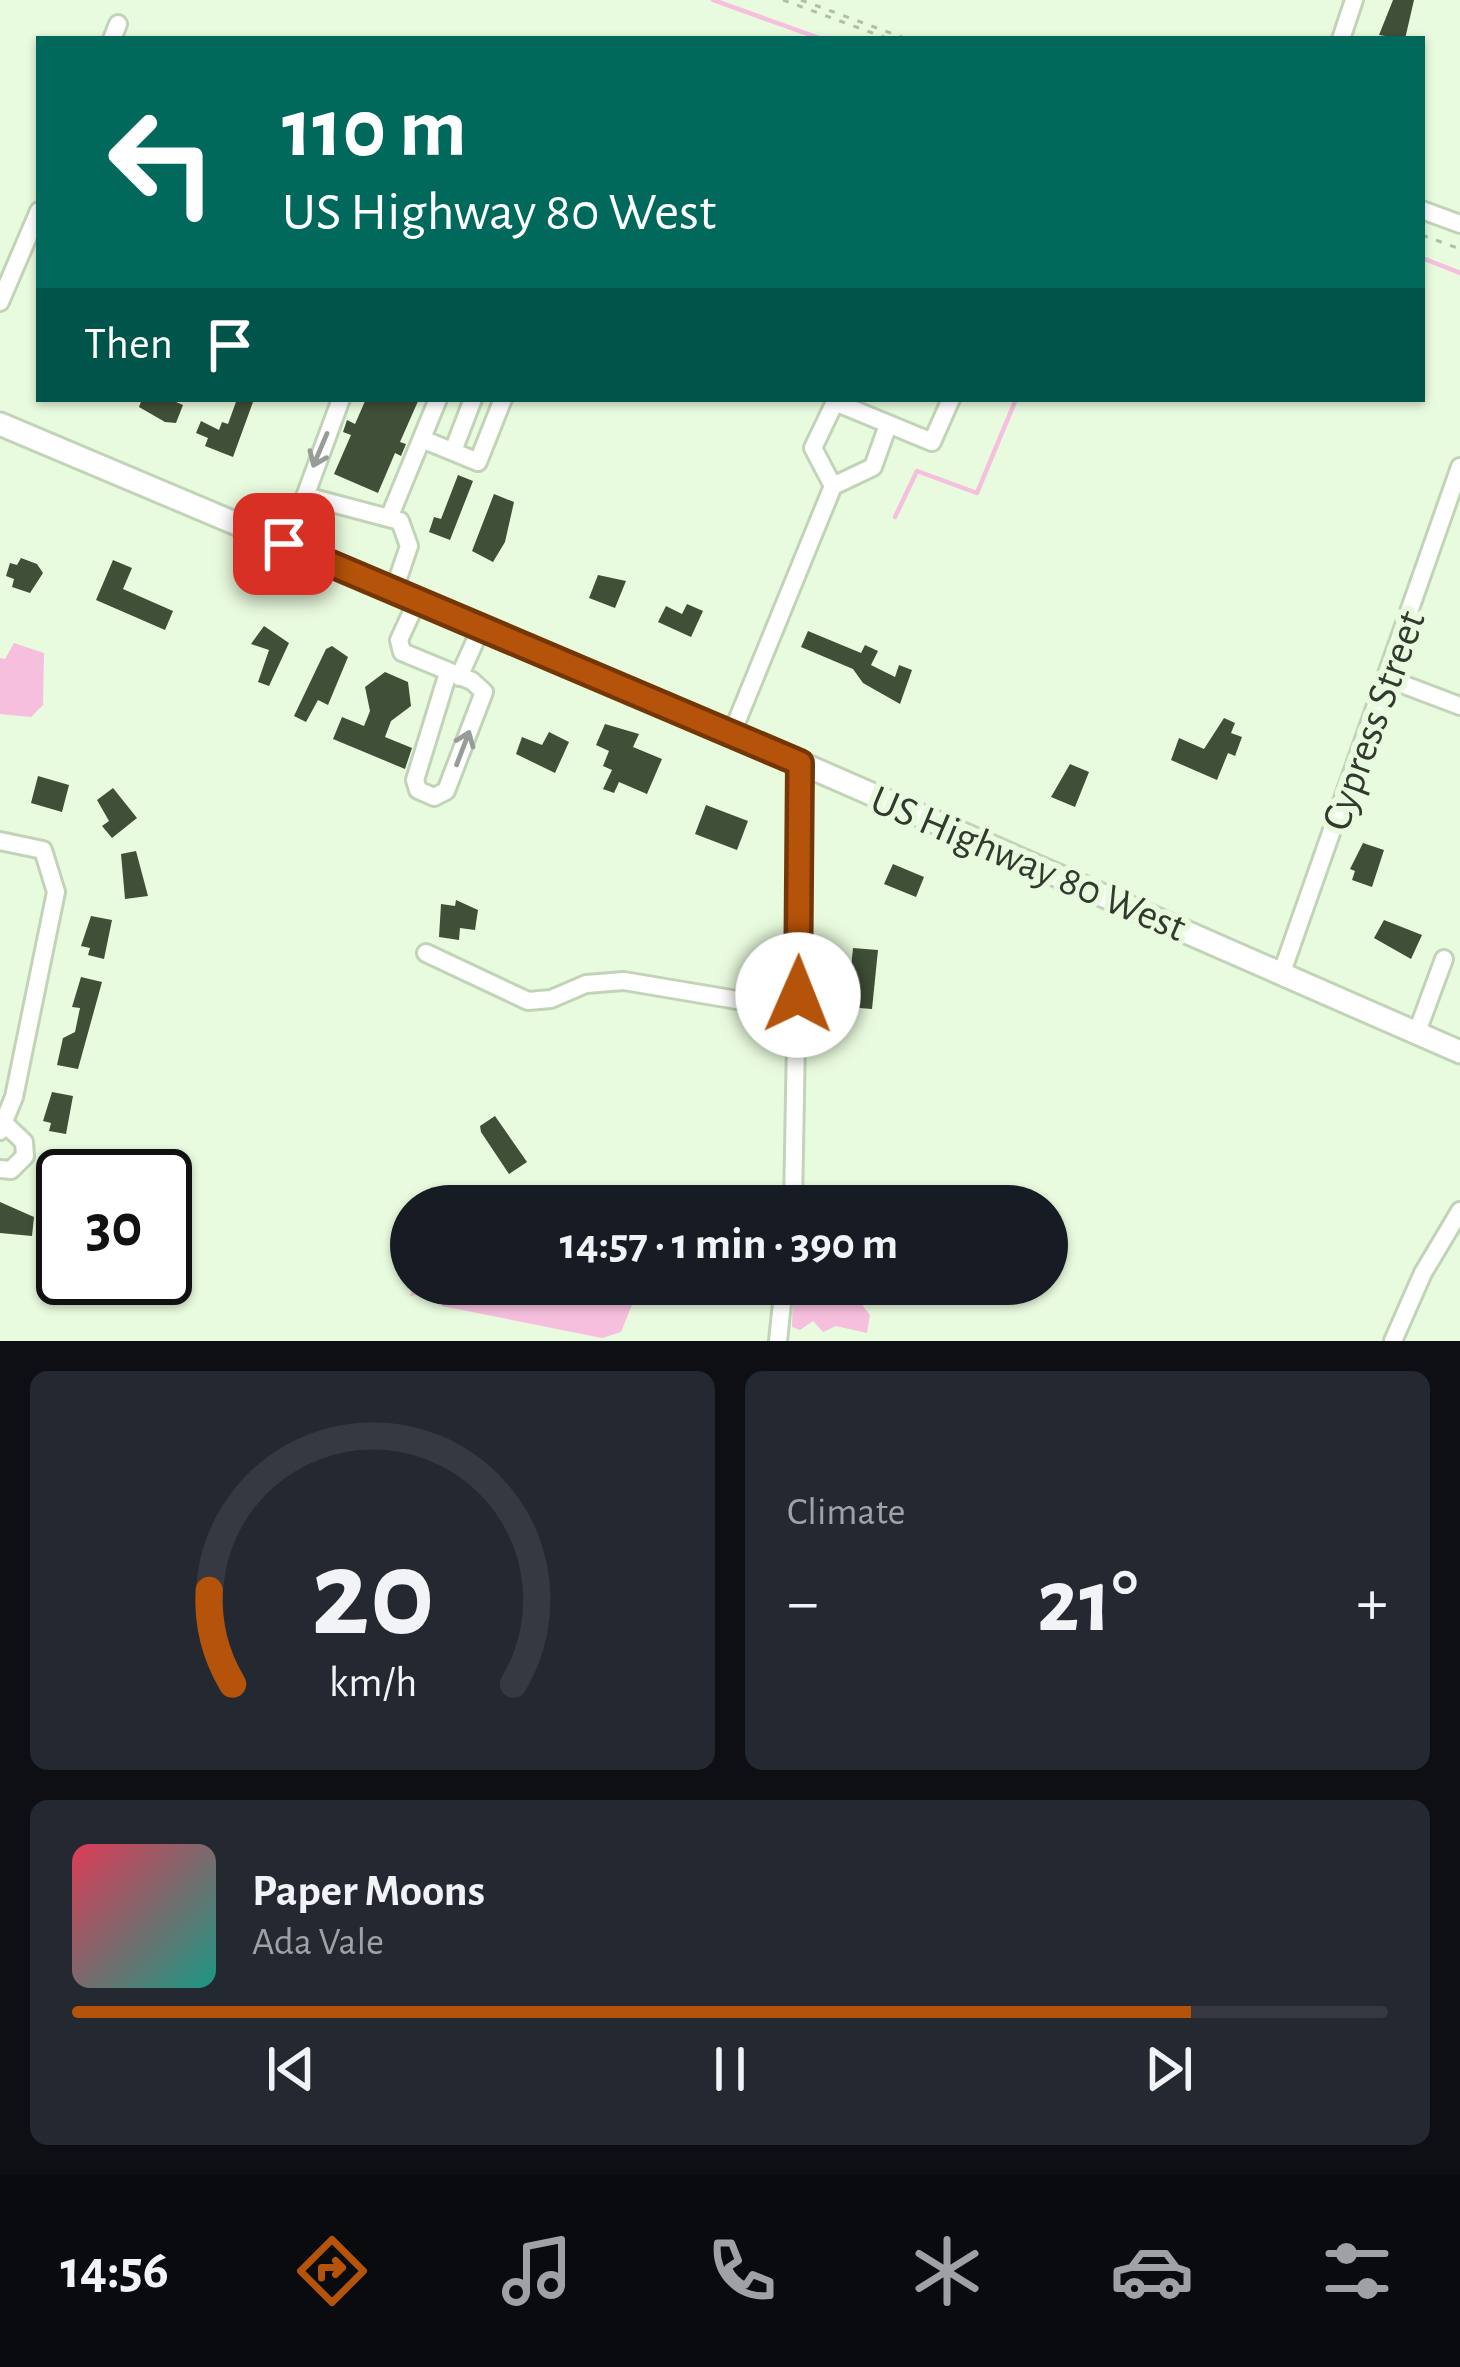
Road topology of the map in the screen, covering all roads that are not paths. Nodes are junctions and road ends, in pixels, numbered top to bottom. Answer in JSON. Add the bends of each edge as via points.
{"nodes":[{"id":1,"x":1354,"y":0,"type":"edge"},
{"id":2,"x":1342,"y":36,"type":"edge"},
{"id":3,"x":1425,"y":211,"type":"edge"},
{"id":4,"x":36,"y":218,"type":"edge"},
{"id":5,"x":1460,"y":224,"type":"edge"},
{"id":6,"x":0,"y":302,"type":"edge"},
{"id":7,"x":340,"y":402,"type":"edge"},
{"id":8,"x":437,"y":402,"type":"edge"},
{"id":9,"x":472,"y":402,"type":"edge"},
{"id":10,"x":502,"y":402,"type":"edge"},
{"id":11,"x":950,"y":402,"type":"edge"},
{"id":12,"x":0,"y":424,"type":"edge"},
{"id":13,"x":888,"y":425,"type":"junction"},
{"id":14,"x":422,"y":439,"type":"junction"},
{"id":15,"x":453,"y":451,"type":"junction"},
{"id":16,"x":1460,"y":467,"type":"edge"},
{"id":17,"x":833,"y":486,"type":"junction"},
{"id":18,"x":303,"y":502,"type":"junction"},
{"id":19,"x":389,"y":518,"type":"junction"},
{"id":20,"x":284,"y":544,"type":"junction"},
{"id":21,"x":394,"y":590,"type":"junction"},
{"id":22,"x":417,"y":601,"type":"junction"},
{"id":23,"x":481,"y":628,"type":"junction"},
{"id":24,"x":454,"y":675,"type":"junction"},
{"id":25,"x":1385,"y":678,"type":"junction"},
{"id":26,"x":1460,"y":706,"type":"edge"},
{"id":27,"x":732,"y":734,"type":"junction"},
{"id":28,"x":800,"y":763,"type":"junction"},
{"id":29,"x":0,"y":842,"type":"edge"},
{"id":30,"x":426,"y":953,"type":"dead end"},
{"id":31,"x":1444,"y":959,"type":"dead end"},
{"id":32,"x":1282,"y":972,"type":"junction"},
{"id":33,"x":798,"y":995,"type":"junction"},
{"id":34,"x":1417,"y":1032,"type":"junction"},
{"id":35,"x":1460,"y":1052,"type":"edge"},
{"id":36,"x":2,"y":1127,"type":"edge"},
{"id":37,"x":0,"y":1169,"type":"edge"},
{"id":38,"x":793,"y":1185,"type":"edge"},
{"id":39,"x":1460,"y":1211,"type":"edge"},
{"id":40,"x":782,"y":1305,"type":"edge"},
{"id":41,"x":778,"y":1341,"type":"edge"},
{"id":42,"x":1393,"y":1341,"type":"edge"}],
"edges":[{"from":1,"to":2,"type":"street"},
{"from":3,"to":5,"type":"street"},
{"from":4,"to":6,"type":"street"},
{"from":7,"to":18,"type":"street","one_way":true},
{"from":8,"to":14,"type":"street"},
{"from":9,"to":15,"type":"street"},
{"from":10,"to":15,"type":"street","via":[[478,462]]},
{"from":11,"to":13,"type":"street","via":[[932,442]]},
{"from":12,"to":20,"type":"main road","name":"US Highway 80 West"},
{"from":13,"to":17,"type":"street","via":[[873,466]]},
{"from":13,"to":17,"type":"street","via":[[835,402],[813,448]]},
{"from":14,"to":15,"type":"street"},
{"from":14,"to":19,"type":"street"},
{"from":16,"to":25,"type":"street","name":"Cypress Street"},
{"from":17,"to":27,"type":"street"},
{"from":18,"to":19,"type":"street","via":[[317,496]]},
{"from":18,"to":20,"type":"street"},
{"from":19,"to":21,"type":"street","via":[[409,539]]},
{"from":20,"to":21,"type":"main road","name":"US Highway 80 West"},
{"from":21,"to":22,"type":"main road","name":"US Highway 80 West"},
{"from":22,"to":23,"type":"main road","name":"US Highway 80 West"},
{"from":22,"to":24,"type":"street","via":[[399,646]]},
{"from":23,"to":24,"type":"street"},
{"from":23,"to":27,"type":"main road","name":"US Highway 80 West"},
{"from":24,"to":24,"type":"street","one_way":true,"via":[[416,780],[434,797],[446,791],[484,692]]},
{"from":25,"to":26,"type":"street"},
{"from":25,"to":32,"type":"street","name":"Cypress Street"},
{"from":27,"to":28,"type":"main road","name":"US Highway 80 West"},
{"from":28,"to":32,"type":"main road","name":"US Highway 80 West"},
{"from":28,"to":33,"type":"street"},
{"from":29,"to":36,"type":"street","via":[[43,850],[57,885]]},
{"from":30,"to":33,"type":"street","via":[[528,1001],[624,981],[737,1000]]},
{"from":31,"to":34,"type":"street"},
{"from":32,"to":34,"type":"main road","name":"US Highway 80 West"},
{"from":33,"to":38,"type":"street"},
{"from":34,"to":35,"type":"main road","name":"US Highway 80 West"},
{"from":36,"to":37,"type":"street","via":[[24,1142],[25,1156]]},
{"from":39,"to":42,"type":"street"},
{"from":40,"to":41,"type":"street"}]}
